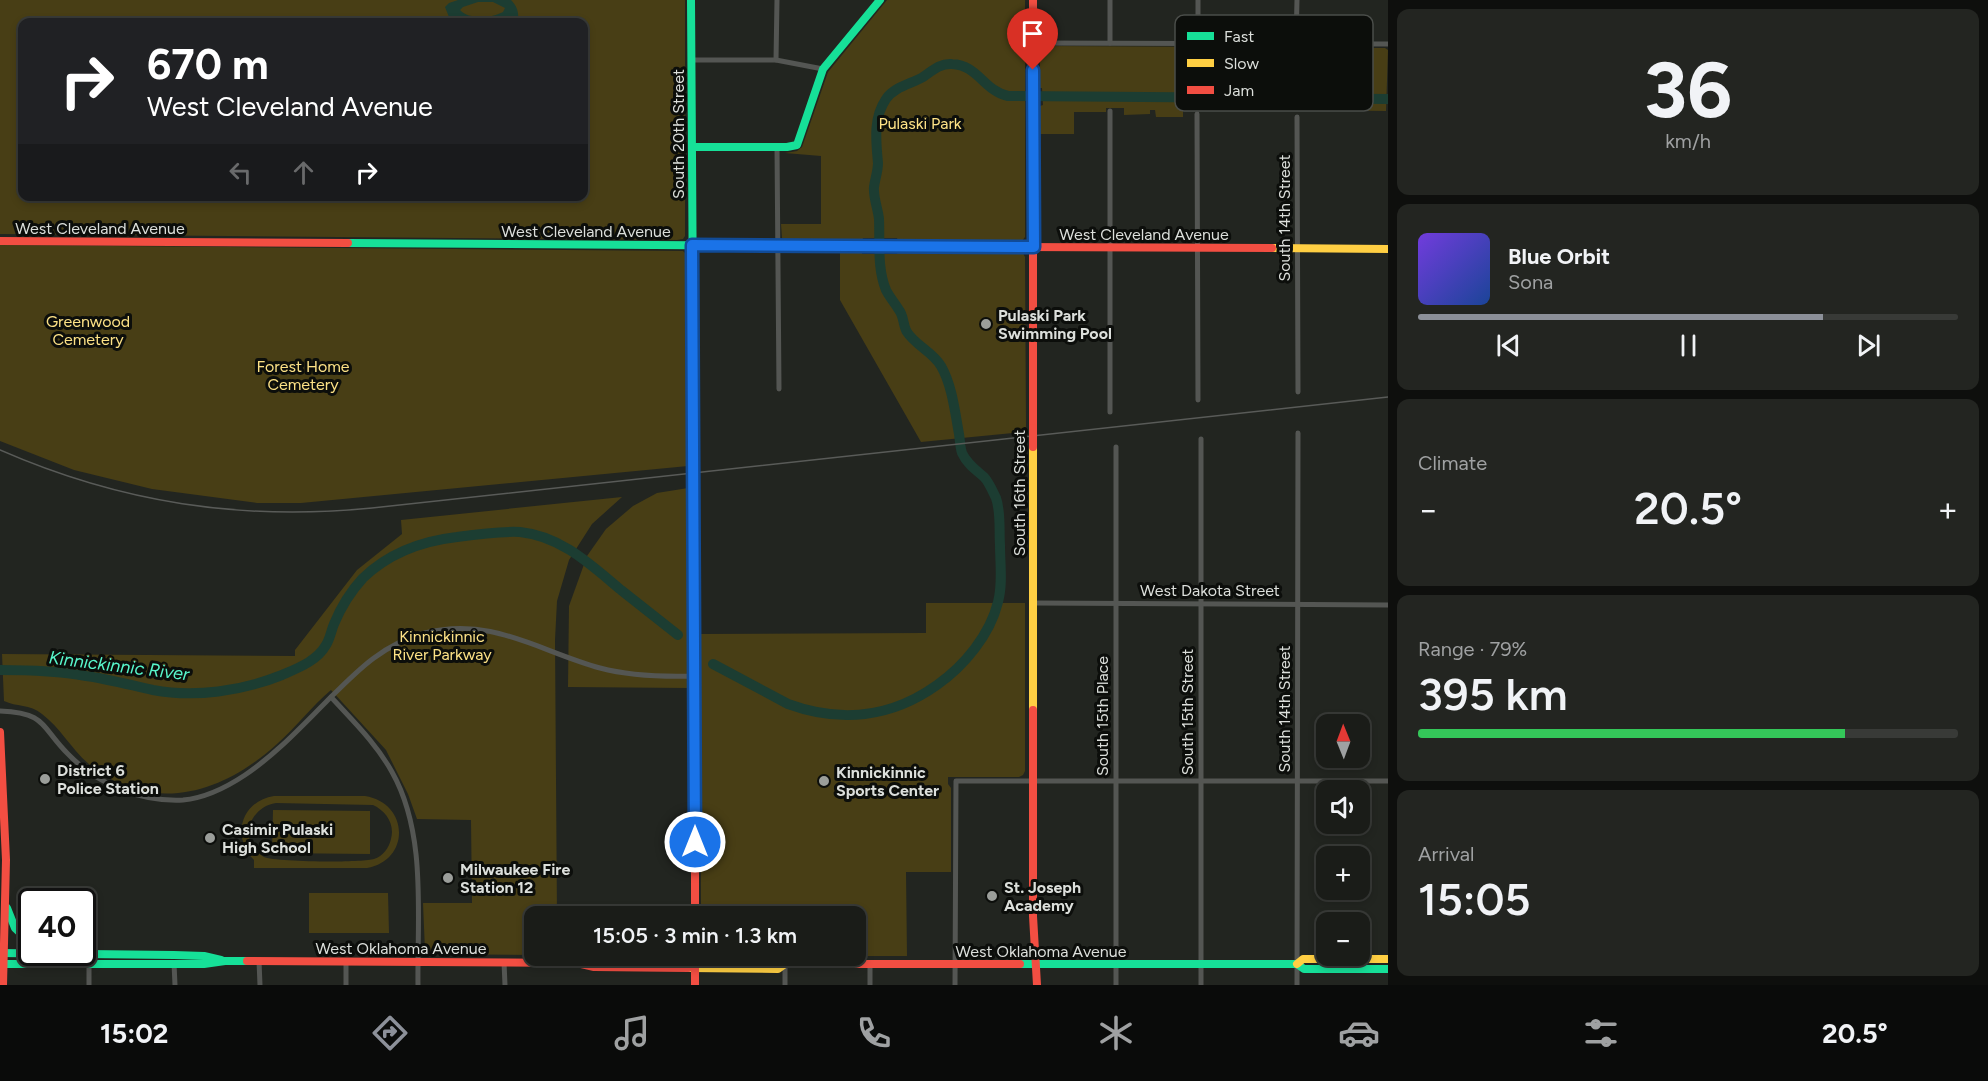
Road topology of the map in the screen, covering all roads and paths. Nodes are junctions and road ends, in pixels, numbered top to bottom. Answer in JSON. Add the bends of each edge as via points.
{"nodes":[{"id":1,"x":691,"y":0,"type":"edge"},
{"id":2,"x":777,"y":0,"type":"edge"},
{"id":3,"x":880,"y":0,"type":"edge"},
{"id":4,"x":1033,"y":0,"type":"edge"},
{"id":5,"x":1110,"y":0,"type":"edge"},
{"id":6,"x":1297,"y":0,"type":"edge"},
{"id":7,"x":1297,"y":15,"type":"edge"},
{"id":8,"x":1033,"y":43,"type":"junction"},
{"id":9,"x":1110,"y":43,"type":"junction"},
{"id":10,"x":1175,"y":43,"type":"edge"},
{"id":11,"x":1373,"y":44,"type":"edge"},
{"id":12,"x":1388,"y":44,"type":"edge"},
{"id":13,"x":692,"y":60,"type":"junction"},
{"id":14,"x":776,"y":60,"type":"junction"},
{"id":15,"x":823,"y":69,"type":"junction"},
{"id":16,"x":1110,"y":111,"type":"dead end"},
{"id":17,"x":1197,"y":114,"type":"dead end"},
{"id":18,"x":1297,"y":117,"type":"dead end"},
{"id":19,"x":692,"y":147,"type":"junction"},
{"id":20,"x":777,"y":147,"type":"junction"},
{"id":21,"x":0,"y":241,"type":"edge"},
{"id":22,"x":692,"y":245,"type":"junction"},
{"id":23,"x":778,"y":246,"type":"junction"},
{"id":24,"x":1034,"y":247,"type":"junction"},
{"id":25,"x":1110,"y":247,"type":"junction"},
{"id":26,"x":1197,"y":248,"type":"junction"},
{"id":27,"x":1297,"y":249,"type":"junction"},
{"id":28,"x":1388,"y":249,"type":"edge"},
{"id":29,"x":779,"y":389,"type":"dead end"},
{"id":30,"x":1298,"y":392,"type":"dead end"},
{"id":31,"x":1198,"y":400,"type":"dead end"},
{"id":32,"x":1110,"y":412,"type":"dead end"},
{"id":33,"x":1298,"y":433,"type":"dead end"},
{"id":34,"x":1201,"y":439,"type":"dead end"},
{"id":35,"x":1116,"y":447,"type":"dead end"},
{"id":36,"x":1033,"y":603,"type":"junction"},
{"id":37,"x":1116,"y":603,"type":"junction"},
{"id":38,"x":1201,"y":604,"type":"junction"},
{"id":39,"x":1297,"y":604,"type":"junction"},
{"id":40,"x":1388,"y":605,"type":"edge"},
{"id":41,"x":695,"y":676,"type":"junction"},
{"id":42,"x":331,"y":697,"type":"junction"},
{"id":43,"x":0,"y":711,"type":"edge"},
{"id":44,"x":0,"y":732,"type":"edge"},
{"id":45,"x":1,"y":762,"type":"edge"},
{"id":46,"x":1033,"y":781,"type":"junction"},
{"id":47,"x":1116,"y":781,"type":"junction"},
{"id":48,"x":1201,"y":781,"type":"junction"},
{"id":49,"x":1297,"y":782,"type":"junction"},
{"id":50,"x":1388,"y":782,"type":"edge"},
{"id":51,"x":2,"y":803,"type":"edge"},
{"id":52,"x":5,"y":904,"type":"junction"},
{"id":53,"x":695,"y":906,"type":"edge"},
{"id":54,"x":18,"y":931,"type":"edge"},
{"id":55,"x":2,"y":953,"type":"edge"},
{"id":56,"x":18,"y":953,"type":"edge"},
{"id":57,"x":96,"y":953,"type":"edge"},
{"id":58,"x":174,"y":959,"type":"junction"},
{"id":59,"x":1388,"y":959,"type":"edge"},
{"id":60,"x":259,"y":961,"type":"junction"},
{"id":61,"x":345,"y":961,"type":"junction"},
{"id":62,"x":418,"y":962,"type":"junction"},
{"id":63,"x":504,"y":962,"type":"junction"},
{"id":64,"x":524,"y":962,"type":"edge"},
{"id":65,"x":1,"y":964,"type":"edge"},
{"id":66,"x":18,"y":964,"type":"edge"},
{"id":67,"x":866,"y":964,"type":"edge"},
{"id":68,"x":870,"y":964,"type":"junction"},
{"id":69,"x":955,"y":964,"type":"junction"},
{"id":70,"x":1036,"y":964,"type":"junction"},
{"id":71,"x":1116,"y":964,"type":"junction"},
{"id":72,"x":1201,"y":964,"type":"junction"},
{"id":73,"x":1297,"y":964,"type":"junction"},
{"id":74,"x":96,"y":965,"type":"edge"},
{"id":75,"x":89,"y":966,"type":"edge"},
{"id":76,"x":590,"y":966,"type":"edge"},
{"id":77,"x":782,"y":966,"type":"edge"},
{"id":78,"x":785,"y":966,"type":"edge"},
{"id":79,"x":638,"y":968,"type":"joint"},
{"id":80,"x":695,"y":969,"type":"junction"},
{"id":81,"x":1388,"y":969,"type":"edge"},
{"id":82,"x":3,"y":985,"type":"edge"},
{"id":83,"x":89,"y":985,"type":"edge"},
{"id":84,"x":175,"y":985,"type":"edge"},
{"id":85,"x":260,"y":985,"type":"edge"},
{"id":86,"x":346,"y":985,"type":"edge"},
{"id":87,"x":418,"y":985,"type":"edge"},
{"id":88,"x":505,"y":985,"type":"edge"},
{"id":89,"x":695,"y":985,"type":"edge"},
{"id":90,"x":785,"y":985,"type":"edge"},
{"id":91,"x":870,"y":985,"type":"edge"},
{"id":92,"x":955,"y":985,"type":"edge"},
{"id":93,"x":1037,"y":985,"type":"edge"},
{"id":94,"x":1116,"y":985,"type":"edge"},
{"id":95,"x":1201,"y":985,"type":"edge"},
{"id":96,"x":1297,"y":985,"type":"edge"}],
"edges":[{"from":1,"to":13,"type":"street","name":"South 20th Street"},
{"from":2,"to":14,"type":"street"},
{"from":3,"to":15,"type":"street"},
{"from":4,"to":8,"type":"street","name":"South 16th Street"},
{"from":5,"to":9,"type":"street"},
{"from":6,"to":7,"type":"street"},
{"from":8,"to":9,"type":"street"},
{"from":8,"to":24,"type":"street","name":"South 16th Street"},
{"from":9,"to":10,"type":"street"},
{"from":11,"to":12,"type":"street"},
{"from":13,"to":14,"type":"street"},
{"from":13,"to":19,"type":"street","name":"South 20th Street"},
{"from":14,"to":15,"type":"street"},
{"from":15,"to":20,"type":"street","via":[[799,142],[792,147]]},
{"from":16,"to":25,"type":"street"},
{"from":17,"to":26,"type":"street"},
{"from":18,"to":27,"type":"street","name":"South 14th Street"},
{"from":19,"to":20,"type":"street"},
{"from":19,"to":22,"type":"street","name":"South 20th Street"},
{"from":20,"to":23,"type":"street"},
{"from":21,"to":22,"type":"street","name":"West Cleveland Avenue"},
{"from":22,"to":23,"type":"street","name":"West Cleveland Avenue"},
{"from":22,"to":41,"type":"street","name":"South 20th Street","bridge":true},
{"from":23,"to":24,"type":"street","name":"West Cleveland Avenue"},
{"from":23,"to":29,"type":"street"},
{"from":24,"to":25,"type":"street","name":"West Cleveland Avenue"},
{"from":24,"to":36,"type":"street","name":"South 16th Street","bridge":true},
{"from":25,"to":26,"type":"street","name":"West Cleveland Avenue"},
{"from":25,"to":32,"type":"street"},
{"from":26,"to":27,"type":"street","name":"West Cleveland Avenue"},
{"from":26,"to":31,"type":"street"},
{"from":27,"to":28,"type":"street","name":"West Cleveland Avenue"},
{"from":27,"to":30,"type":"street","name":"South 14th Street"},
{"from":33,"to":39,"type":"street","name":"South 14th Street"},
{"from":34,"to":38,"type":"street","name":"South 15th Street"},
{"from":35,"to":37,"type":"street","name":"South 15th Place"},
{"from":36,"to":37,"type":"street","name":"West Dakota Street"},
{"from":36,"to":46,"type":"street","name":"South 16th Street"},
{"from":37,"to":38,"type":"street","name":"West Dakota Street"},
{"from":37,"to":47,"type":"street","name":"South 15th Place"},
{"from":38,"to":39,"type":"street","name":"West Dakota Street"},
{"from":38,"to":48,"type":"street","name":"South 15th Street"},
{"from":39,"to":40,"type":"street","name":"West Dakota Street"},
{"from":39,"to":49,"type":"street","name":"South 14th Street"},
{"from":41,"to":42,"type":"street","via":[[620,672],[584,663],[511,635],[458,628],[426,633],[395,644],[354,672]]},
{"from":41,"to":53,"type":"street","name":"South 20th Street"},
{"from":42,"to":43,"type":"street","via":[[267,760],[229,786],[186,800],[151,798],[120,790],[68,755],[40,721],[25,713]]},
{"from":42,"to":62,"type":"street","via":[[379,751],[406,803],[416,849]]},
{"from":44,"to":45,"type":"street"},
{"from":45,"to":51,"type":"street"},
{"from":46,"to":47,"type":"street"},
{"from":46,"to":69,"type":"street","via":[[956,781]]},
{"from":46,"to":70,"type":"street","name":"South 16th Street"},
{"from":47,"to":48,"type":"street"},
{"from":47,"to":71,"type":"street","name":"South 15th Place"},
{"from":48,"to":49,"type":"street"},
{"from":48,"to":72,"type":"street","name":"South 15th Street"},
{"from":49,"to":50,"type":"street"},
{"from":49,"to":73,"type":"street","name":"South 14th Street"},
{"from":51,"to":52,"type":"street"},
{"from":52,"to":54,"type":"street"},
{"from":52,"to":55,"type":"street"},
{"from":55,"to":56,"type":"street","name":"West Oklahoma Avenue"},
{"from":55,"to":65,"type":"street"},
{"from":57,"to":58,"type":"street","name":"West Oklahoma Avenue"},
{"from":58,"to":60,"type":"street","name":"West Oklahoma Avenue","via":[[204,956]]},
{"from":58,"to":74,"type":"street","name":"West Oklahoma Avenue"},
{"from":58,"to":84,"type":"street"},
{"from":59,"to":73,"type":"street","name":"West Oklahoma Avenue","via":[[1304,959]]},
{"from":60,"to":61,"type":"street","name":"West Oklahoma Avenue"},
{"from":60,"to":85,"type":"street"},
{"from":61,"to":62,"type":"street","name":"West Oklahoma Avenue"},
{"from":61,"to":86,"type":"street"},
{"from":62,"to":63,"type":"street","name":"West Oklahoma Avenue"},
{"from":62,"to":87,"type":"street"},
{"from":63,"to":64,"type":"street","name":"West Oklahoma Avenue"},
{"from":63,"to":88,"type":"street"},
{"from":65,"to":66,"type":"street","name":"West Oklahoma Avenue"},
{"from":65,"to":82,"type":"street"},
{"from":67,"to":68,"type":"street","name":"West Oklahoma Avenue"},
{"from":68,"to":69,"type":"street","name":"West Oklahoma Avenue"},
{"from":68,"to":91,"type":"street"},
{"from":69,"to":70,"type":"street","name":"West Oklahoma Avenue"},
{"from":69,"to":92,"type":"street"},
{"from":70,"to":71,"type":"street","name":"West Oklahoma Avenue"},
{"from":70,"to":93,"type":"street","name":"South 16th Street"},
{"from":71,"to":72,"type":"street","name":"West Oklahoma Avenue"},
{"from":71,"to":94,"type":"street","name":"South 15th Place"},
{"from":72,"to":73,"type":"street","name":"West Oklahoma Avenue"},
{"from":72,"to":95,"type":"street","name":"South 15th Street"},
{"from":73,"to":81,"type":"street","name":"West Oklahoma Avenue","via":[[1304,969]]},
{"from":73,"to":96,"type":"street","name":"South 14th Street"},
{"from":75,"to":83,"type":"street"},
{"from":76,"to":79,"type":"street","name":"West Oklahoma Avenue"},
{"from":77,"to":80,"type":"street","name":"West Oklahoma Avenue"},
{"from":78,"to":90,"type":"street"},
{"from":79,"to":80,"type":"street","name":"West Oklahoma Avenue"},
{"from":80,"to":89,"type":"street"}]}
